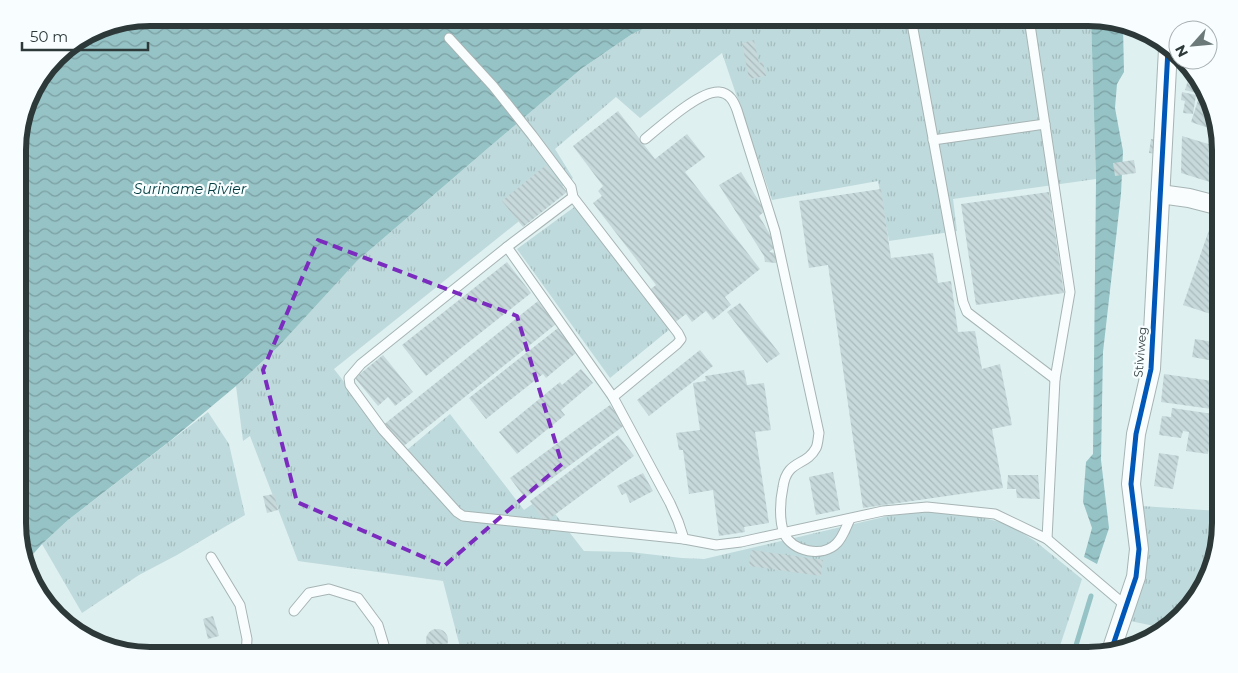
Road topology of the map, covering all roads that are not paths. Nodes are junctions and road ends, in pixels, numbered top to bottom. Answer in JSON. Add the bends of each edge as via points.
{"nodes":[{"id":1,"x":913,"y":26,"type":"edge"},
{"id":2,"x":1030,"y":26,"type":"edge"},
{"id":3,"x":449,"y":38,"type":"dead end"},
{"id":4,"x":1168,"y":56,"type":"edge"},
{"id":5,"x":1045,"y":124,"type":"junction"},
{"id":6,"x":645,"y":139,"type":"dead end"},
{"id":7,"x":934,"y":140,"type":"junction"},
{"id":8,"x":1160,"y":194,"type":"junction"},
{"id":9,"x":573,"y":197,"type":"junction"},
{"id":10,"x":1212,"y":204,"type":"edge"},
{"id":11,"x":507,"y":247,"type":"junction"},
{"id":12,"x":1055,"y":380,"type":"junction"},
{"id":13,"x":613,"y":397,"type":"junction"},
{"id":14,"x":850,"y":519,"type":"junction"},
{"id":15,"x":785,"y":534,"type":"junction"},
{"id":16,"x":684,"y":539,"type":"junction"},
{"id":17,"x":1047,"y":539,"type":"junction"},
{"id":18,"x":211,"y":557,"type":"dead end"},
{"id":19,"x":1126,"y":606,"type":"junction"},
{"id":20,"x":294,"y":611,"type":"dead end"},
{"id":21,"x":1113,"y":644,"type":"edge"},
{"id":22,"x":247,"y":647,"type":"edge"},
{"id":23,"x":385,"y":647,"type":"edge"}],
"edges":[{"from":1,"to":7,"type":"lane"},
{"from":2,"to":5,"type":"lane"},
{"from":3,"to":9,"type":"lane","via":[[532,135],[571,187]]},
{"from":4,"to":8,"type":"street","name":"Stiviweg"},
{"from":5,"to":7,"type":"lane"},
{"from":5,"to":12,"type":"lane","via":[[1070,292]]},
{"from":6,"to":15,"type":"lane","via":[[690,103],[709,93],[720,92],[732,98],[737,110],[775,231],[819,434],[817,447],[811,456],[787,472],[781,509]]},
{"from":7,"to":12,"type":"lane","via":[[967,312]]},
{"from":8,"to":10,"type":"street"},
{"from":8,"to":19,"type":"street","name":"Stiviweg","via":[[1151,369],[1136,434],[1131,484],[1138,549],[1136,577]]},
{"from":9,"to":11,"type":"lane"},
{"from":9,"to":13,"type":"lane","via":[[681,339]]},
{"from":11,"to":13,"type":"lane"},
{"from":11,"to":16,"type":"lane","via":[[361,364],[349,378],[350,384],[383,430],[463,516]]},
{"from":12,"to":17,"type":"lane"},
{"from":13,"to":16,"type":"lane","via":[[670,503]]},
{"from":14,"to":15,"type":"lane"},
{"from":14,"to":15,"type":"lane","via":[[836,544],[818,552],[808,552],[793,544]]},
{"from":14,"to":17,"type":"lane","via":[[883,511],[927,507],[960,510],[995,514]]},
{"from":15,"to":16,"type":"lane","via":[[716,545]]},
{"from":17,"to":19,"type":"lane"},
{"from":18,"to":22,"type":"lane","via":[[240,605]]},
{"from":19,"to":21,"type":"street","name":"Stiviweg"},
{"from":20,"to":23,"type":"lane","via":[[309,593],[329,589],[358,598],[378,624]]}]}
